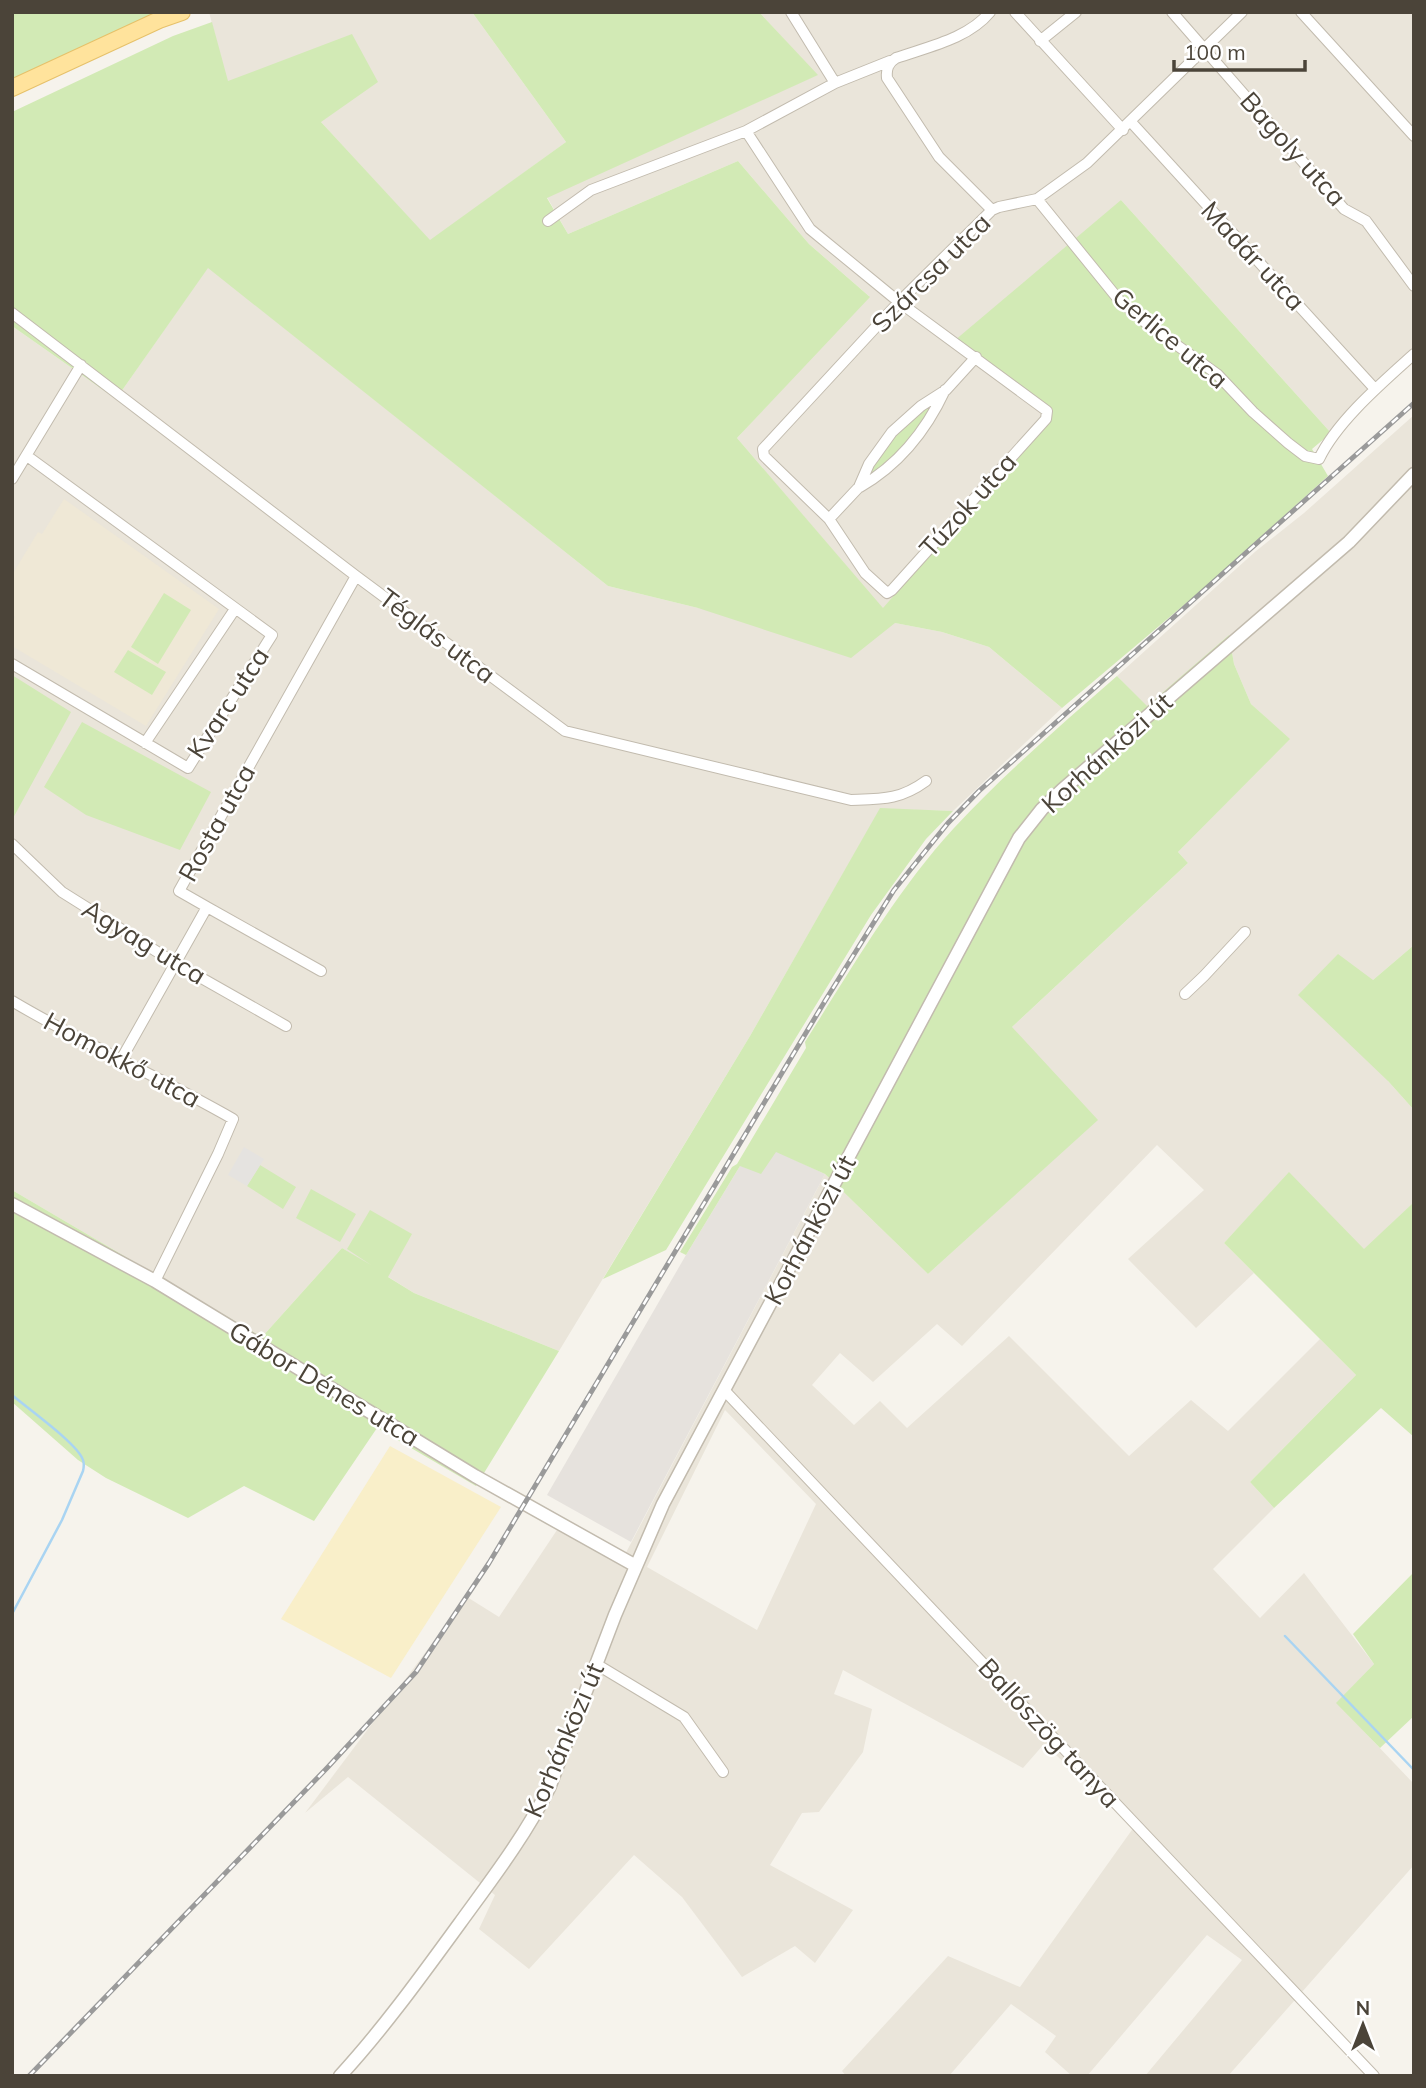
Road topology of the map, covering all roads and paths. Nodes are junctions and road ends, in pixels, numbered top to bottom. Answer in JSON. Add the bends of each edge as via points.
{"nodes":[{"id":1,"x":182,"y":12,"type":"edge"},
{"id":2,"x":791,"y":12,"type":"edge"},
{"id":3,"x":990,"y":12,"type":"edge"},
{"id":4,"x":1015,"y":12,"type":"edge"},
{"id":5,"x":1076,"y":12,"type":"edge"},
{"id":6,"x":1172,"y":12,"type":"edge"},
{"id":7,"x":1242,"y":12,"type":"edge"},
{"id":8,"x":1301,"y":12,"type":"edge"},
{"id":9,"x":1040,"y":41,"type":"junction"},
{"id":10,"x":1205,"y":48,"type":"junction"},
{"id":11,"x":890,"y":61,"type":"junction"},
{"id":12,"x":835,"y":83,"type":"junction"},
{"id":13,"x":12,"y":88,"type":"edge"},
{"id":14,"x":1127,"y":126,"type":"junction"},
{"id":15,"x":746,"y":131,"type":"junction"},
{"id":16,"x":1414,"y":136,"type":"edge"},
{"id":17,"x":1037,"y":199,"type":"junction"},
{"id":18,"x":992,"y":211,"type":"junction"},
{"id":19,"x":548,"y":221,"type":"dead end"},
{"id":20,"x":1414,"y":286,"type":"edge"},
{"id":21,"x":899,"y":302,"type":"junction"},
{"id":22,"x":12,"y":313,"type":"edge"},
{"id":23,"x":1414,"y":354,"type":"edge"},
{"id":24,"x":976,"y":357,"type":"junction"},
{"id":25,"x":80,"y":365,"type":"junction"},
{"id":26,"x":1375,"y":389,"type":"junction"},
{"id":27,"x":946,"y":390,"type":"junction"},
{"id":28,"x":763,"y":449,"type":"joint"},
{"id":29,"x":27,"y":456,"type":"junction"},
{"id":30,"x":12,"y":479,"type":"edge"},
{"id":31,"x":1412,"y":480,"type":"edge"},
{"id":32,"x":859,"y":487,"type":"junction"},
{"id":33,"x":829,"y":519,"type":"junction"},
{"id":34,"x":356,"y":576,"type":"junction"},
{"id":35,"x":235,"y":609,"type":"junction"},
{"id":36,"x":12,"y":664,"type":"edge"},
{"id":37,"x":145,"y":743,"type":"junction"},
{"id":38,"x":926,"y":781,"type":"dead end"},
{"id":39,"x":12,"y":844,"type":"edge"},
{"id":40,"x":207,"y":907,"type":"junction"},
{"id":41,"x":1245,"y":932,"type":"dead end"},
{"id":42,"x":175,"y":963,"type":"junction"},
{"id":43,"x":321,"y":971,"type":"dead end"},
{"id":44,"x":1185,"y":993,"type":"dead end"},
{"id":45,"x":12,"y":1001,"type":"edge"},
{"id":46,"x":286,"y":1026,"type":"dead end"},
{"id":47,"x":122,"y":1058,"type":"junction"},
{"id":48,"x":12,"y":1204,"type":"edge"},
{"id":49,"x":155,"y":1282,"type":"junction"},
{"id":50,"x":723,"y":1390,"type":"junction"},
{"id":51,"x":636,"y":1566,"type":"junction"},
{"id":52,"x":596,"y":1664,"type":"junction"},
{"id":53,"x":723,"y":1772,"type":"dead end"},
{"id":54,"x":340,"y":2076,"type":"edge"},
{"id":55,"x":1374,"y":2076,"type":"edge"}],
"edges":[{"from":1,"to":13,"type":"main road"},
{"from":2,"to":12,"type":"street"},
{"from":3,"to":11,"type":"street","via":[[961,34]]},
{"from":4,"to":9,"type":"street","name":"Madár utca"},
{"from":5,"to":9,"type":"street"},
{"from":6,"to":10,"type":"street","name":"Bagoly utca"},
{"from":7,"to":10,"type":"street","name":"Szárcsa utca"},
{"from":8,"to":16,"type":"street"},
{"from":9,"to":14,"type":"street","name":"Madár utca"},
{"from":10,"to":14,"type":"street","name":"Szárcsa utca"},
{"from":10,"to":20,"type":"street","name":"Bagoly utca","via":[[1344,209],[1366,221]]},
{"from":11,"to":12,"type":"street"},
{"from":11,"to":18,"type":"street","via":[[887,78],[939,158]]},
{"from":12,"to":15,"type":"street"},
{"from":14,"to":17,"type":"street","name":"Szárcsa utca","via":[[1087,163]]},
{"from":14,"to":26,"type":"street","name":"Madár utca"},
{"from":15,"to":19,"type":"street","via":[[591,190]]},
{"from":15,"to":21,"type":"street","name":"Túzok utca","via":[[810,229]]},
{"from":17,"to":18,"type":"street","name":"Szárcsa utca"},
{"from":17,"to":26,"type":"street","name":"Gerlice utca","via":[[1118,300],[1217,374],[1305,456],[1319,458]]},
{"from":18,"to":21,"type":"street","name":"Szárcsa utca"},
{"from":21,"to":24,"type":"street","name":"Túzok utca"},
{"from":21,"to":28,"type":"street","name":"Szárcsa utca"},
{"from":22,"to":25,"type":"street","name":"Téglás utca"},
{"from":23,"to":26,"type":"street"},
{"from":24,"to":27,"type":"street"},
{"from":24,"to":33,"type":"street","name":"Túzok utca","via":[[1041,404],[1048,411],[1046,419],[892,590],[883,591],[864,573]]},
{"from":25,"to":29,"type":"street"},
{"from":25,"to":34,"type":"street","name":"Téglás utca"},
{"from":27,"to":32,"type":"street","via":[[908,449]]},
{"from":27,"to":32,"type":"street","via":[[892,432]]},
{"from":28,"to":33,"type":"street","name":"Túzok utca","via":[[764,456]]},
{"from":29,"to":30,"type":"street"},
{"from":29,"to":35,"type":"street"},
{"from":31,"to":50,"type":"street","name":"Korhánközi út","via":[[1029,824]]},
{"from":32,"to":33,"type":"street"},
{"from":34,"to":38,"type":"street","name":"Téglás utca","via":[[565,731],[851,800],[889,799]]},
{"from":34,"to":40,"type":"street","name":"Rosta utca","via":[[179,891]]},
{"from":35,"to":37,"type":"street","name":"Kvarc utca"},
{"from":35,"to":37,"type":"street","name":"Kvarc utca","via":[[272,635],[188,768]]},
{"from":36,"to":37,"type":"street","name":"Kvarc utca"},
{"from":39,"to":42,"type":"street","name":"Agyag utca","via":[[62,892]]},
{"from":40,"to":42,"type":"street","name":"Rosta utca"},
{"from":40,"to":43,"type":"street"},
{"from":41,"to":44,"type":"street"},
{"from":42,"to":46,"type":"street","name":"Agyag utca"},
{"from":42,"to":47,"type":"street","name":"Rosta utca"},
{"from":45,"to":47,"type":"street","name":"Homokkő utca"},
{"from":47,"to":49,"type":"street","name":"Homokkő utca","via":[[233,1119]]},
{"from":48,"to":49,"type":"street","name":"Gábor Dénes utca"},
{"from":49,"to":51,"type":"street","name":"Gábor Dénes utca","via":[[475,1476]]},
{"from":50,"to":51,"type":"street","name":"Korhánközi út"},
{"from":50,"to":55,"type":"street","name":"Ballószög tanya"},
{"from":51,"to":52,"type":"street","name":"Korhánközi út"},
{"from":52,"to":53,"type":"street","via":[[684,1717]]},
{"from":52,"to":54,"type":"street","name":"Korhánközi út","via":[[536,1814],[400,2004]]}]}
